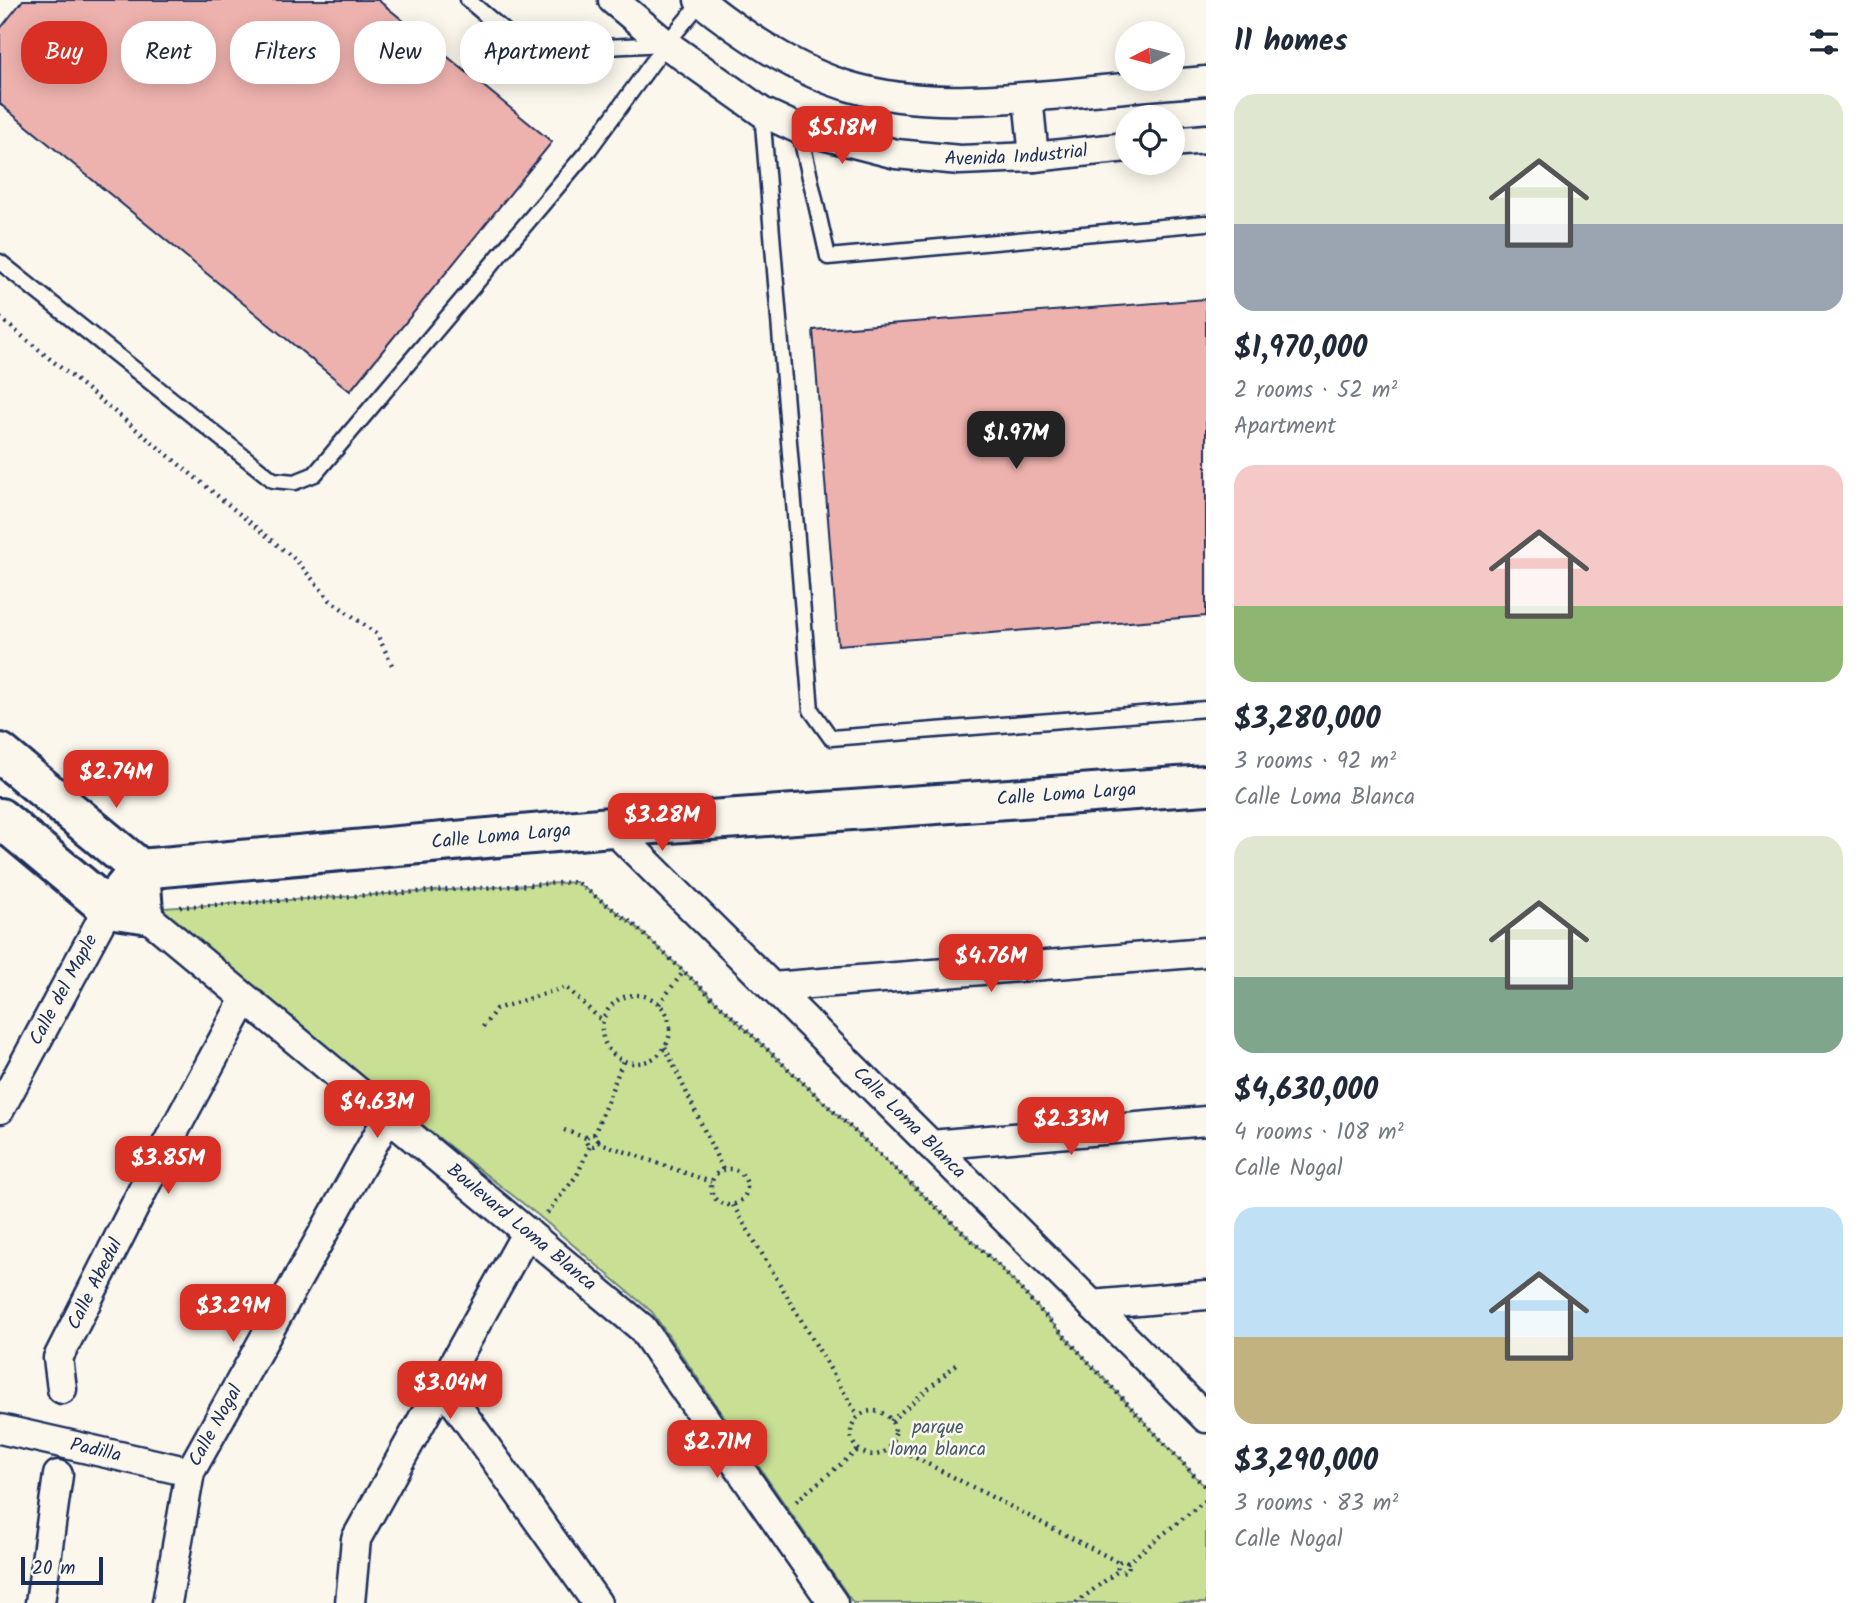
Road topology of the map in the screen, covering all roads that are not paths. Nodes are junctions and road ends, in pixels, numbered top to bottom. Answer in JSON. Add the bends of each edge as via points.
{"nodes":[{"id":1,"x":468,"y":0,"type":"edge"},
{"id":2,"x":613,"y":0,"type":"edge"},
{"id":3,"x":700,"y":1,"type":"edge"},
{"id":4,"x":666,"y":44,"type":"junction"},
{"id":5,"x":1206,"y":81,"type":"edge"},
{"id":6,"x":1028,"y":97,"type":"junction"},
{"id":7,"x":762,"y":112,"type":"junction"},
{"id":8,"x":799,"y":129,"type":"junction"},
{"id":9,"x":1206,"y":139,"type":"edge"},
{"id":10,"x":1185,"y":141,"type":"edge"},
{"id":11,"x":1115,"y":148,"type":"edge"},
{"id":12,"x":1034,"y":157,"type":"junction"},
{"id":13,"x":1206,"y":223,"type":"edge"},
{"id":14,"x":0,"y":262,"type":"edge"},
{"id":15,"x":1206,"y":709,"type":"edge"},
{"id":16,"x":0,"y":753,"type":"edge"},
{"id":17,"x":1206,"y":785,"type":"edge"},
{"id":18,"x":0,"y":818,"type":"edge"},
{"id":19,"x":611,"y":827,"type":"junction"},
{"id":20,"x":140,"y":869,"type":"junction"},
{"id":21,"x":142,"y":909,"type":"junction"},
{"id":22,"x":1206,"y":952,"type":"edge"},
{"id":23,"x":772,"y":987,"type":"junction"},
{"id":24,"x":245,"y":999,"type":"junction"},
{"id":25,"x":0,"y":1109,"type":"edge"},
{"id":26,"x":388,"y":1117,"type":"junction"},
{"id":27,"x":1206,"y":1121,"type":"edge"},
{"id":28,"x":931,"y":1145,"type":"junction"},
{"id":29,"x":534,"y":1226,"type":"junction"},
{"id":30,"x":1206,"y":1295,"type":"edge"},
{"id":31,"x":1092,"y":1305,"type":"junction"},
{"id":32,"x":442,"y":1385,"type":"junction"},
{"id":33,"x":62,"y":1389,"type":"dead end"},
{"id":34,"x":1206,"y":1418,"type":"edge"},
{"id":35,"x":0,"y":1429,"type":"edge"},
{"id":36,"x":190,"y":1472,"type":"junction"},
{"id":37,"x":58,"y":1475,"type":"dead end"},
{"id":38,"x":40,"y":1603,"type":"edge"},
{"id":39,"x":167,"y":1603,"type":"edge"},
{"id":40,"x":350,"y":1603,"type":"edge"},
{"id":41,"x":597,"y":1603,"type":"edge"},
{"id":42,"x":833,"y":1603,"type":"edge"}],
"edges":[{"from":1,"to":4,"type":"lane","via":[[528,51]]},
{"from":2,"to":4,"type":"street","name":"Avenida Industrial"},
{"from":3,"to":4,"type":"lane"},
{"from":3,"to":6,"type":"street","via":[[794,64],[849,87],[924,100]]},
{"from":4,"to":7,"type":"street","name":"Avenida Industrial"},
{"from":4,"to":14,"type":"lane","via":[[573,169],[315,474],[295,482],[274,480]]},
{"from":5,"to":6,"type":"street"},
{"from":6,"to":12,"type":"street"},
{"from":7,"to":8,"type":"street","name":"Avenida Industrial"},
{"from":7,"to":15,"type":"lane","via":[[811,710],[831,738]]},
{"from":8,"to":12,"type":"street","name":"Avenida Industrial","via":[[905,156],[960,160]]},
{"from":8,"to":13,"type":"lane","via":[[828,257]]},
{"from":9,"to":10,"type":"street"},
{"from":11,"to":12,"type":"street","name":"Avenida Industrial"},
{"from":16,"to":20,"type":"street"},
{"from":17,"to":19,"type":"street","name":"Calle Loma Larga"},
{"from":18,"to":21,"type":"street","name":"Boulevard Loma Blanca"},
{"from":19,"to":20,"type":"street","name":"Calle Loma Larga"},
{"from":19,"to":23,"type":"street","name":"Calle Loma Blanca"},
{"from":20,"to":21,"type":"street"},
{"from":21,"to":24,"type":"street","name":"Boulevard Loma Blanca"},
{"from":21,"to":25,"type":"street","name":"Calle del Maple"},
{"from":22,"to":23,"type":"street"},
{"from":23,"to":28,"type":"street","name":"Calle Loma Blanca"},
{"from":24,"to":26,"type":"street","name":"Boulevard Loma Blanca"},
{"from":24,"to":33,"type":"street","name":"Calle Abedul","via":[[58,1358]]},
{"from":26,"to":29,"type":"street","name":"Boulevard Loma Blanca"},
{"from":26,"to":36,"type":"street","name":"Calle Nogal"},
{"from":27,"to":28,"type":"street"},
{"from":28,"to":31,"type":"street","name":"Calle Loma Blanca"},
{"from":29,"to":32,"type":"street"},
{"from":29,"to":42,"type":"street","name":"Boulevard Loma Blanca","via":[[642,1328]]},
{"from":30,"to":31,"type":"street"},
{"from":31,"to":34,"type":"street","name":"Calle Loma Blanca"},
{"from":32,"to":40,"type":"street","via":[[356,1539]]},
{"from":32,"to":41,"type":"street"},
{"from":35,"to":36,"type":"street","name":"Padilla"},
{"from":36,"to":39,"type":"street","name":"Calle Nogal"},
{"from":37,"to":38,"type":"street"}]}
